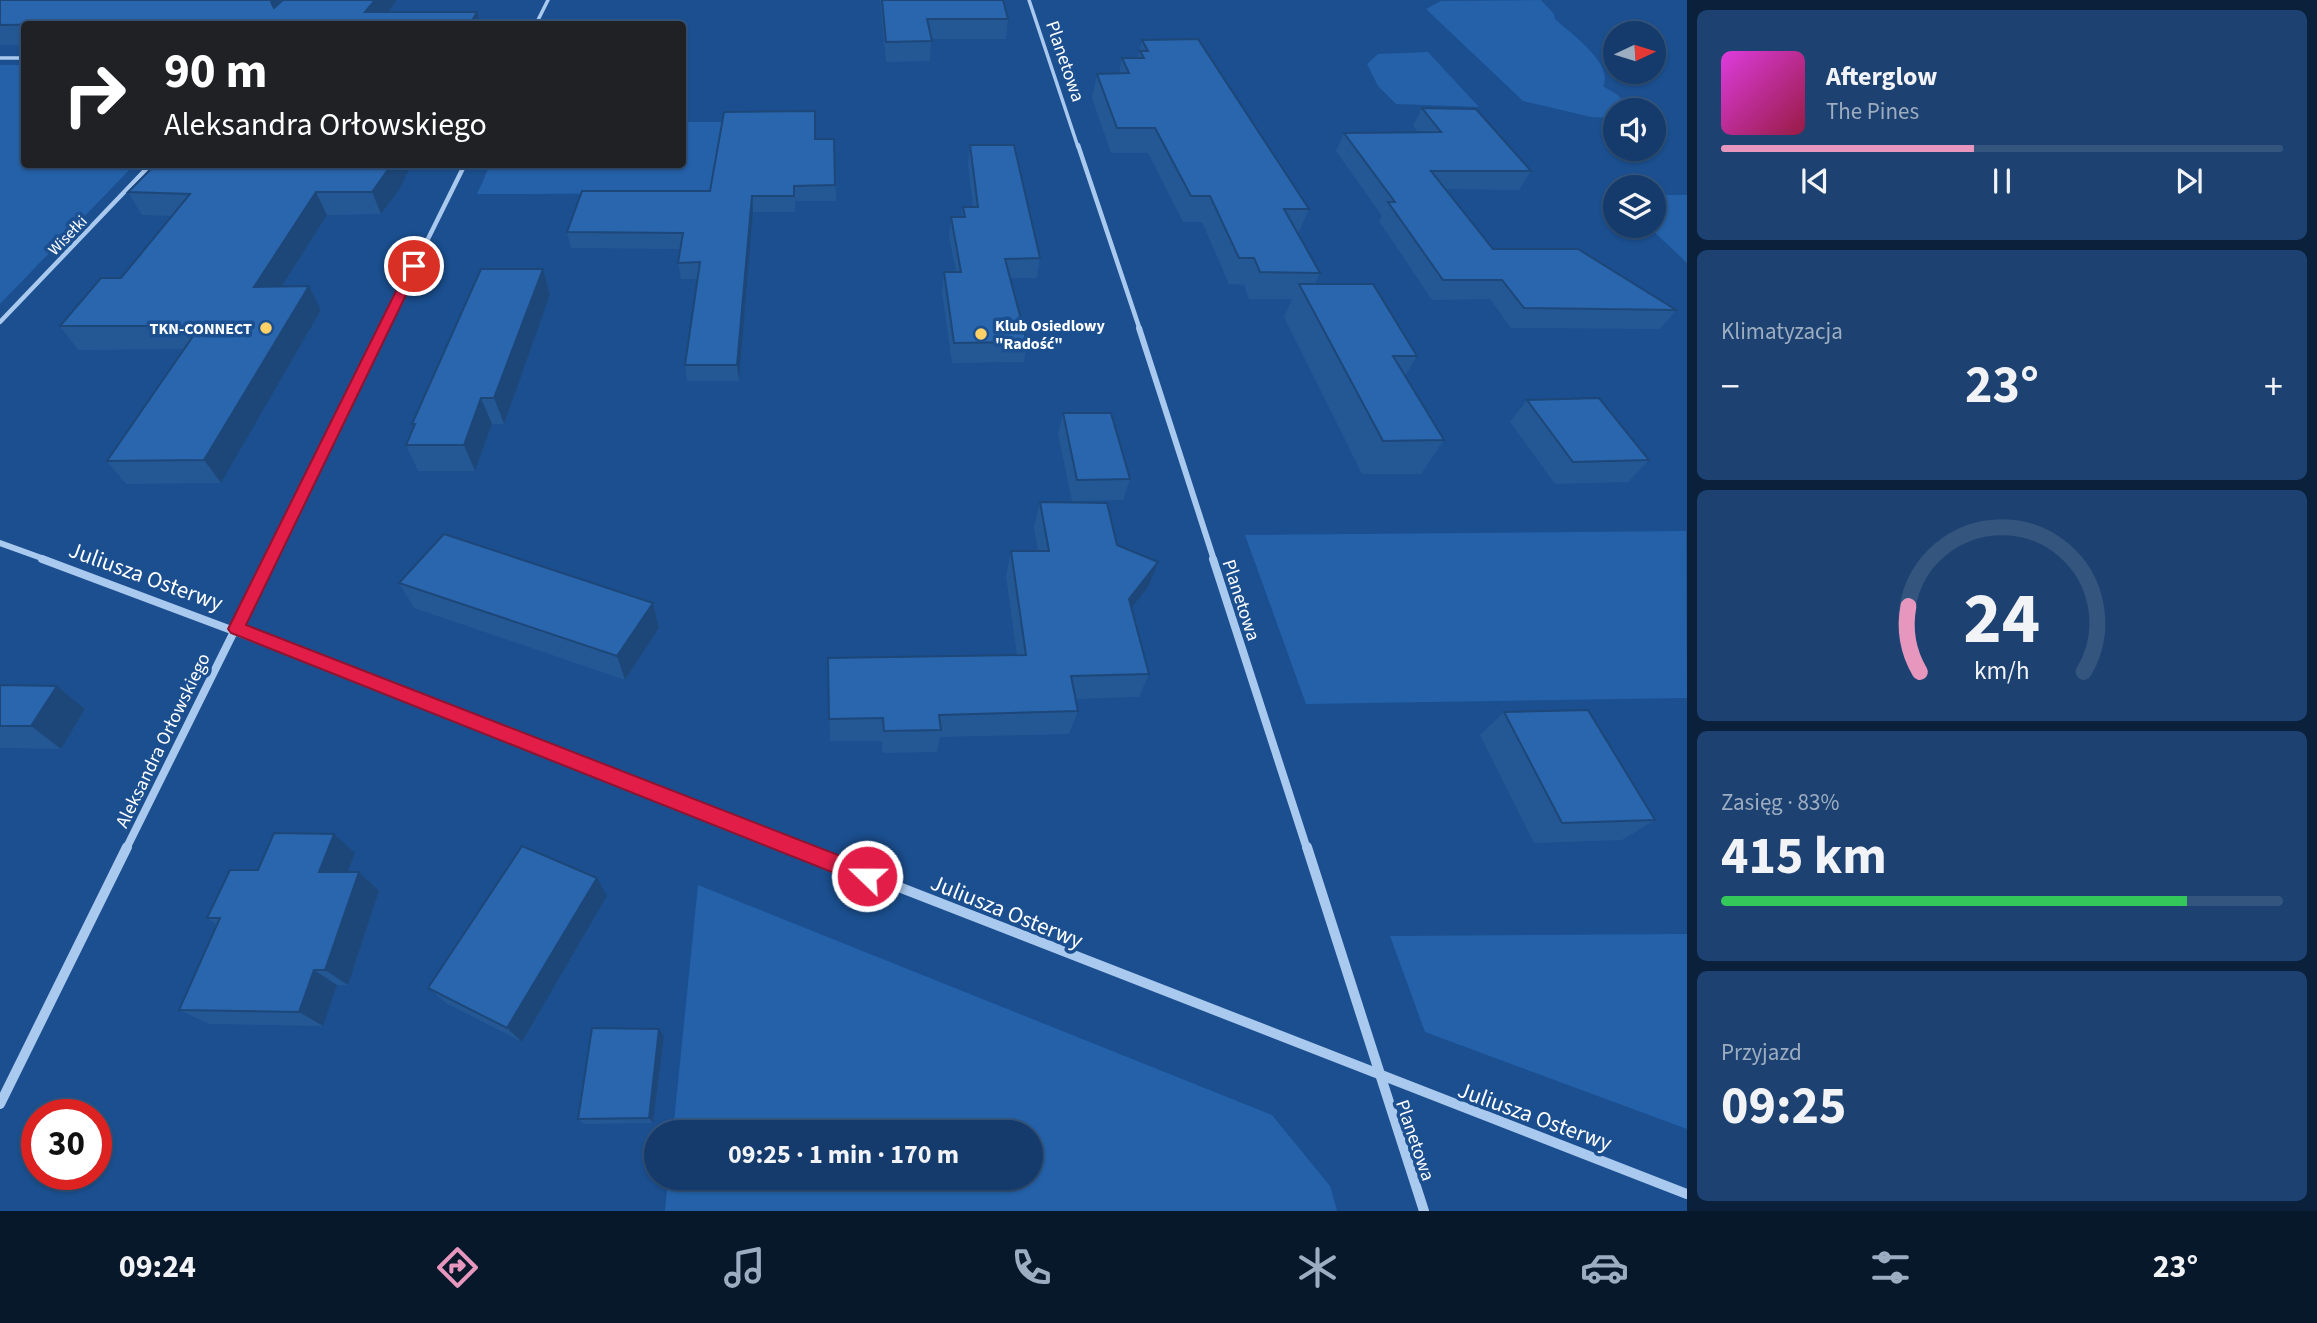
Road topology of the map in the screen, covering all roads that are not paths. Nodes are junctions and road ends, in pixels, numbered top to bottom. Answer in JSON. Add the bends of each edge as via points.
{"nodes":[{"id":1,"x":548,"y":0,"type":"edge"},
{"id":2,"x":1029,"y":0,"type":"edge"},
{"id":3,"x":538,"y":21,"type":"edge"},
{"id":4,"x":0,"y":58,"type":"edge"},
{"id":5,"x":21,"y":58,"type":"edge"},
{"id":6,"x":147,"y":168,"type":"edge"},
{"id":7,"x":463,"y":168,"type":"edge"},
{"id":8,"x":0,"y":322,"type":"edge"},
{"id":9,"x":0,"y":544,"type":"edge"},
{"id":10,"x":236,"y":629,"type":"junction"},
{"id":11,"x":1379,"y":1079,"type":"junction"},
{"id":12,"x":0,"y":1104,"type":"edge"},
{"id":13,"x":1687,"y":1194,"type":"edge"},
{"id":14,"x":1424,"y":1211,"type":"edge"}],
"edges":[{"from":1,"to":3,"type":"street"},
{"from":2,"to":11,"type":"street","name":"Planetowa"},
{"from":4,"to":5,"type":"street"},
{"from":6,"to":8,"type":"street","name":"Wisełki"},
{"from":7,"to":10,"type":"street","name":"Aleksandra Orłowskiego"},
{"from":9,"to":10,"type":"street","name":"Juliusza Osterwy"},
{"from":10,"to":11,"type":"street","name":"Juliusza Osterwy"},
{"from":10,"to":12,"type":"street","name":"Aleksandra Orłowskiego"},
{"from":11,"to":13,"type":"street","name":"Juliusza Osterwy"},
{"from":11,"to":14,"type":"street","name":"Planetowa"}]}
